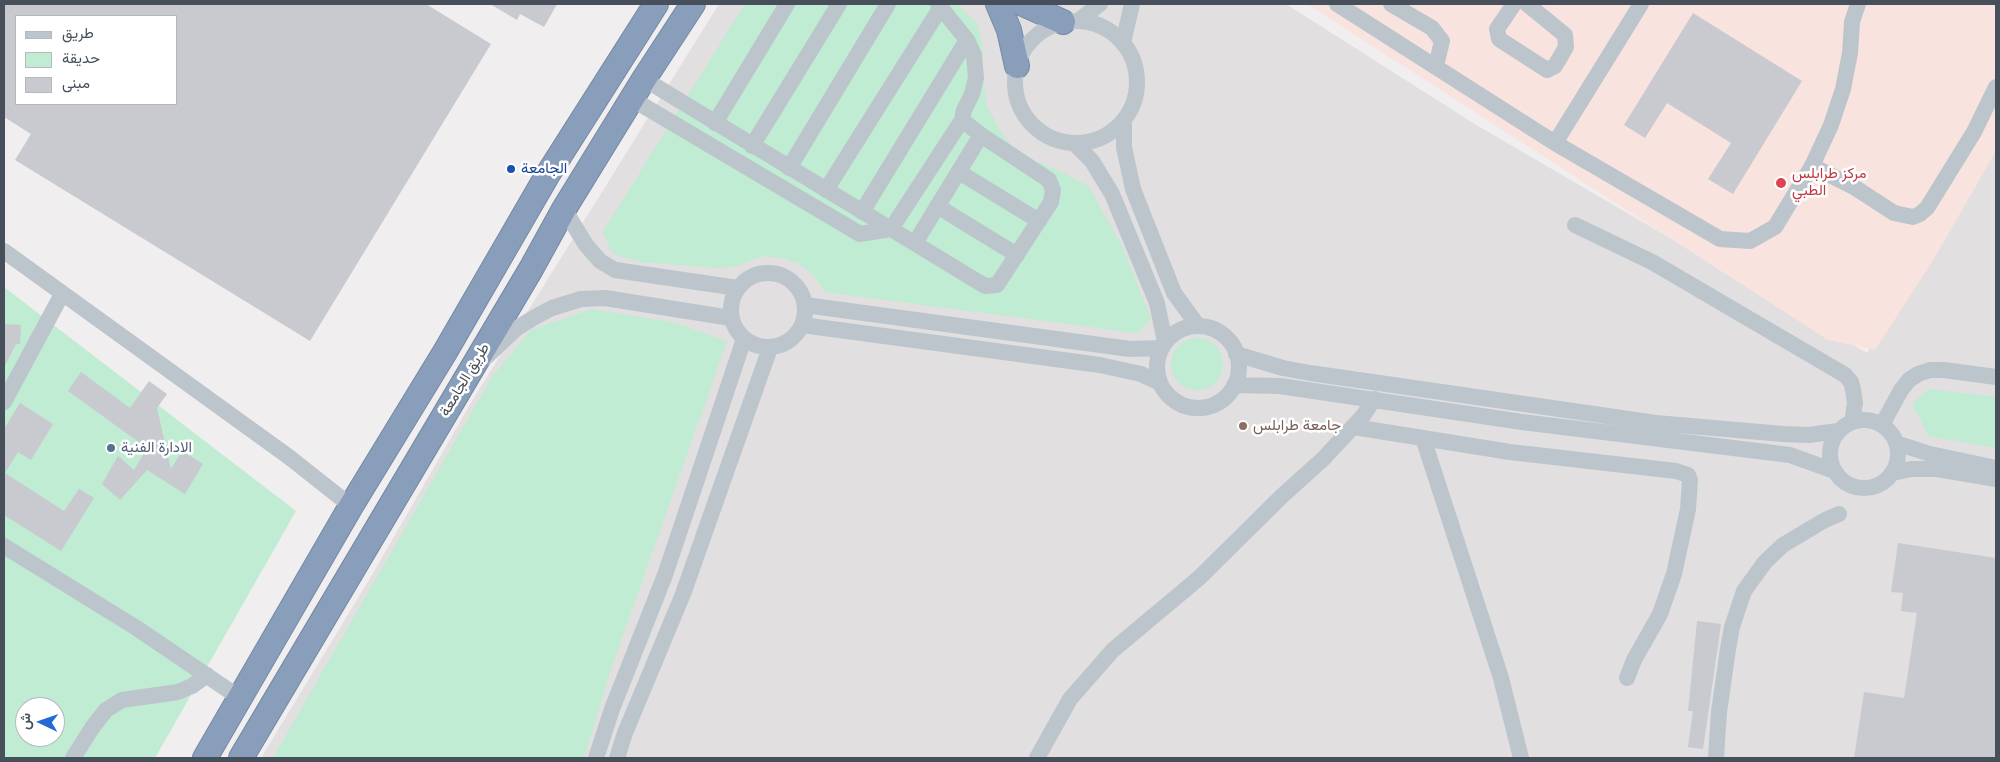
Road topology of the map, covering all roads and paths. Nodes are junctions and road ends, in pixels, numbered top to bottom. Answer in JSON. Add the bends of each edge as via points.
{"nodes":[{"id":1,"x":656,"y":4,"type":"edge"},
{"id":2,"x":693,"y":4,"type":"edge"},
{"id":3,"x":787,"y":4,"type":"edge"},
{"id":4,"x":839,"y":4,"type":"edge"},
{"id":5,"x":888,"y":4,"type":"edge"},
{"id":6,"x":998,"y":4,"type":"edge"},
{"id":7,"x":1023,"y":4,"type":"edge"},
{"id":8,"x":1100,"y":4,"type":"edge"},
{"id":9,"x":1132,"y":4,"type":"edge"},
{"id":10,"x":1337,"y":4,"type":"edge"},
{"id":11,"x":1391,"y":4,"type":"edge"},
{"id":12,"x":1514,"y":4,"type":"edge"},
{"id":13,"x":1527,"y":4,"type":"edge"},
{"id":14,"x":1641,"y":4,"type":"edge"},
{"id":15,"x":1858,"y":4,"type":"edge"},
{"id":16,"x":939,"y":5,"type":"edge"},
{"id":17,"x":1070,"y":21,"type":"junction"},
{"id":18,"x":967,"y":40,"type":"junction"},
{"id":19,"x":1123,"y":43,"type":"junction"},
{"id":20,"x":1017,"y":66,"type":"junction"},
{"id":21,"x":1436,"y":66,"type":"junction"},
{"id":22,"x":1996,"y":87,"type":"edge"},
{"id":23,"x":638,"y":89,"type":"junction"},
{"id":24,"x":962,"y":120,"type":"junction"},
{"id":25,"x":1124,"y":120,"type":"junction"},
{"id":26,"x":715,"y":124,"type":"junction"},
{"id":27,"x":981,"y":135,"type":"junction"},
{"id":28,"x":1074,"y":143,"type":"junction"},
{"id":29,"x":1555,"y":143,"type":"junction"},
{"id":30,"x":752,"y":146,"type":"junction"},
{"id":31,"x":1812,"y":166,"type":"junction"},
{"id":32,"x":789,"y":168,"type":"junction"},
{"id":33,"x":958,"y":172,"type":"junction"},
{"id":34,"x":826,"y":190,"type":"junction"},
{"id":35,"x":937,"y":206,"type":"junction"},
{"id":36,"x":564,"y":209,"type":"junction"},
{"id":37,"x":862,"y":212,"type":"junction"},
{"id":38,"x":1039,"y":221,"type":"junction"},
{"id":39,"x":1575,"y":225,"type":"dead end"},
{"id":40,"x":891,"y":229,"type":"junction"},
{"id":41,"x":914,"y":244,"type":"junction"},
{"id":42,"x":4,"y":251,"type":"edge"},
{"id":43,"x":1017,"y":255,"type":"junction"},
{"id":44,"x":738,"y":288,"type":"junction"},
{"id":45,"x":62,"y":294,"type":"junction"},
{"id":46,"x":805,"y":305,"type":"junction"},
{"id":47,"x":731,"y":318,"type":"junction"},
{"id":48,"x":802,"y":325,"type":"junction"},
{"id":49,"x":1198,"y":326,"type":"junction"},
{"id":50,"x":744,"y":339,"type":"junction"},
{"id":51,"x":1164,"y":345,"type":"junction"},
{"id":52,"x":770,"y":348,"type":"junction"},
{"id":53,"x":1236,"y":354,"type":"junction"},
{"id":54,"x":469,"y":373,"type":"junction"},
{"id":55,"x":1996,"y":377,"type":"edge"},
{"id":56,"x":1160,"y":383,"type":"junction"},
{"id":57,"x":1234,"y":385,"type":"junction"},
{"id":58,"x":1374,"y":400,"type":"junction"},
{"id":59,"x":4,"y":402,"type":"edge"},
{"id":60,"x":1852,"y":422,"type":"junction"},
{"id":61,"x":1882,"y":425,"type":"junction"},
{"id":62,"x":1354,"y":427,"type":"junction"},
{"id":63,"x":1838,"y":432,"type":"junction"},
{"id":64,"x":1423,"y":438,"type":"junction"},
{"id":65,"x":1896,"y":443,"type":"junction"},
{"id":66,"x":1996,"y":468,"type":"edge"},
{"id":67,"x":1834,"y":471,"type":"junction"},
{"id":68,"x":1893,"y":473,"type":"junction"},
{"id":69,"x":1996,"y":479,"type":"edge"},
{"id":70,"x":351,"y":506,"type":"junction"},
{"id":71,"x":1839,"y":514,"type":"dead end"},
{"id":72,"x":4,"y":546,"type":"edge"},
{"id":73,"x":207,"y":676,"type":"junction"},
{"id":74,"x":1627,"y":678,"type":"dead end"},
{"id":75,"x":240,"y":698,"type":"junction"},
{"id":76,"x":73,"y":758,"type":"edge"},
{"id":77,"x":205,"y":758,"type":"edge"},
{"id":78,"x":242,"y":758,"type":"edge"},
{"id":79,"x":596,"y":758,"type":"edge"},
{"id":80,"x":617,"y":758,"type":"edge"},
{"id":81,"x":1036,"y":758,"type":"edge"},
{"id":82,"x":1521,"y":758,"type":"edge"},
{"id":83,"x":1716,"y":758,"type":"edge"}],
"edges":[{"from":1,"to":70,"type":"highway","name":"طريق الجامعة","via":[[548,174]]},
{"from":2,"to":23,"type":"highway","name":"طريق الجامعة"},
{"from":3,"to":26,"type":"street"},
{"from":4,"to":30,"type":"street"},
{"from":5,"to":32,"type":"street"},
{"from":6,"to":20,"type":"highway","via":[[1009,30]]},
{"from":7,"to":17,"type":"highway"},
{"from":8,"to":17,"type":"street"},
{"from":9,"to":19,"type":"street"},
{"from":10,"to":21,"type":"street"},
{"from":11,"to":21,"type":"street","via":[[1432,28],[1442,41]]},
{"from":12,"to":13,"type":"street","via":[[1497,30],[1499,39],[1546,70],[1555,66],[1566,47],[1565,36]]},
{"from":14,"to":29,"type":"street"},
{"from":15,"to":31,"type":"street","via":[[1852,22],[1843,89]]},
{"from":16,"to":18,"type":"street"},
{"from":16,"to":34,"type":"street"},
{"from":17,"to":19,"type":"street","via":[[1095,24],[1111,31]]},
{"from":17,"to":20,"type":"street","via":[[1047,28],[1034,38]]},
{"from":18,"to":24,"type":"street","via":[[974,55],[976,78]]},
{"from":18,"to":37,"type":"street"},
{"from":19,"to":25,"type":"street","via":[[1137,73],[1133,105]]},
{"from":20,"to":28,"type":"street","via":[[1017,97],[1023,112],[1045,134],[1059,141]]},
{"from":21,"to":29,"type":"street"},
{"from":22,"to":31,"type":"street","via":[[1974,132],[1927,208],[1920,214],[1913,217],[1894,213],[1854,187]]},
{"from":23,"to":26,"type":"street"},
{"from":23,"to":36,"type":"highway","name":"طريق الجامعة"},
{"from":23,"to":40,"type":"street","via":[[860,234]]},
{"from":24,"to":27,"type":"street"},
{"from":24,"to":40,"type":"street"},
{"from":25,"to":28,"type":"street","via":[[1102,137]]},
{"from":25,"to":49,"type":"street","via":[[1124,147],[1134,189],[1174,294]]},
{"from":26,"to":30,"type":"street"},
{"from":27,"to":33,"type":"street"},
{"from":27,"to":38,"type":"street","via":[[1049,180],[1053,190],[1051,202]]},
{"from":28,"to":51,"type":"street","via":[[1092,161],[1112,194],[1157,303]]},
{"from":29,"to":31,"type":"street","via":[[1720,239],[1750,240],[1775,227]]},
{"from":30,"to":32,"type":"street"},
{"from":32,"to":34,"type":"street"},
{"from":33,"to":35,"type":"street"},
{"from":33,"to":38,"type":"street"},
{"from":34,"to":37,"type":"street"},
{"from":35,"to":41,"type":"street"},
{"from":35,"to":43,"type":"street"},
{"from":36,"to":44,"type":"street","via":[[586,246],[600,261],[615,270]]},
{"from":36,"to":54,"type":"highway","name":"طريق الجامعة"},
{"from":37,"to":40,"type":"street"},
{"from":38,"to":43,"type":"street"},
{"from":39,"to":60,"type":"street","via":[[1652,262],[1844,375],[1854,389]]},
{"from":40,"to":41,"type":"street"},
{"from":41,"to":43,"type":"street","via":[[985,286],[997,285]]},
{"from":42,"to":45,"type":"street"},
{"from":44,"to":46,"type":"street","via":[[756,275],[777,274],[796,285]]},
{"from":44,"to":47,"type":"street","via":[[732,302]]},
{"from":45,"to":59,"type":"street"},
{"from":45,"to":70,"type":"street","via":[[289,457]]},
{"from":46,"to":48,"type":"street"},
{"from":46,"to":51,"type":"street","via":[[1130,349]]},
{"from":47,"to":50,"type":"street"},
{"from":47,"to":54,"type":"street","via":[[606,298],[581,300],[552,308],[517,328]]},
{"from":48,"to":52,"type":"street","via":[[790,341]]},
{"from":48,"to":56,"type":"street","via":[[1114,367]]},
{"from":49,"to":51,"type":"street","via":[[1180,331]]},
{"from":49,"to":53,"type":"street","via":[[1222,334]]},
{"from":50,"to":52,"type":"street","via":[[756,346]]},
{"from":50,"to":79,"type":"street","via":[[666,575],[612,709]]},
{"from":51,"to":56,"type":"street","via":[[1157,365]]},
{"from":52,"to":80,"type":"street","via":[[683,594]]},
{"from":53,"to":57,"type":"street","via":[[1238,370]]},
{"from":53,"to":63,"type":"street","via":[[1310,372],[1656,423],[1783,434]]},
{"from":54,"to":78,"type":"highway","name":"طريق الجامعة"},
{"from":55,"to":61,"type":"street","via":[[1944,370],[1918,374],[1901,390]]},
{"from":56,"to":57,"type":"street","via":[[1174,401],[1196,408],[1219,402]]},
{"from":57,"to":58,"type":"street","via":[[1280,386]]},
{"from":58,"to":62,"type":"street"},
{"from":58,"to":67,"type":"street","via":[[1790,455]]},
{"from":60,"to":61,"type":"street","via":[[1873,421]]},
{"from":60,"to":63,"type":"street"},
{"from":61,"to":65,"type":"street"},
{"from":62,"to":64,"type":"street"},
{"from":62,"to":81,"type":"street","via":[[1199,578],[1113,650],[1070,699]]},
{"from":63,"to":67,"type":"street","via":[[1833,438],[1830,455]]},
{"from":64,"to":74,"type":"street","via":[[1688,475],[1688,508],[1674,574],[1660,614]]},
{"from":64,"to":82,"type":"street","via":[[1501,678]]},
{"from":65,"to":66,"type":"street","via":[[1939,457]]},
{"from":65,"to":68,"type":"street","via":[[1897,463]]},
{"from":67,"to":68,"type":"street","via":[[1851,486],[1863,488],[1874,487]]},
{"from":68,"to":69,"type":"street","via":[[1937,469]]},
{"from":70,"to":75,"type":"highway","name":"طريق الجامعة"},
{"from":71,"to":83,"type":"street","via":[[1783,545],[1765,562],[1744,591],[1728,649]]},
{"from":72,"to":73,"type":"street"},
{"from":73,"to":75,"type":"street"},
{"from":73,"to":76,"type":"street","via":[[178,692],[122,700],[106,710]]},
{"from":75,"to":77,"type":"highway","name":"طريق الجامعة"}]}
